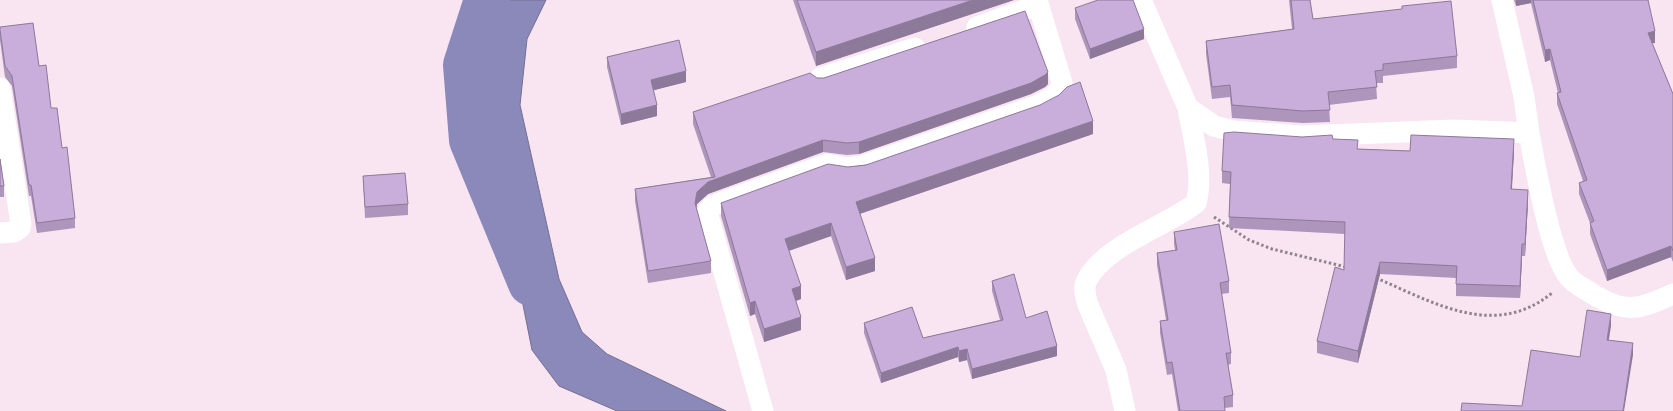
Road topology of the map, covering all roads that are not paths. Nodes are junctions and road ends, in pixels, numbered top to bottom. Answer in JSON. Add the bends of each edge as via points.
{"nodes":[{"id":1,"x":1141,"y":0,"type":"edge"},
{"id":2,"x":1502,"y":0,"type":"edge"},
{"id":3,"x":1038,"y":3,"type":"edge"},
{"id":4,"x":960,"y":33,"type":"edge"},
{"id":5,"x":932,"y":42,"type":"edge"},
{"id":6,"x":820,"y":78,"type":"edge"},
{"id":7,"x":0,"y":88,"type":"edge"},
{"id":8,"x":1188,"y":108,"type":"junction"},
{"id":9,"x":1529,"y":133,"type":"junction"},
{"id":10,"x":0,"y":233,"type":"edge"},
{"id":11,"x":1673,"y":294,"type":"edge"},
{"id":12,"x":763,"y":411,"type":"edge"},
{"id":13,"x":1125,"y":411,"type":"edge"}],
"edges":[{"from":1,"to":8,"type":"street"},
{"from":2,"to":9,"type":"street"},
{"from":3,"to":4,"type":"street"},
{"from":3,"to":12,"type":"street","via":[[1062,83],[1055,96],[1036,106],[862,166],[847,168],[827,164],[805,171],[712,206],[707,212]]},
{"from":5,"to":6,"type":"street"},
{"from":7,"to":10,"type":"street","via":[[21,224],[14,232]]},
{"from":8,"to":9,"type":"street","via":[[1214,126],[1232,131],[1294,135],[1454,130]]},
{"from":8,"to":13,"type":"street","via":[[1200,192],[1196,204],[1116,250],[1086,282],[1086,299],[1116,370]]},
{"from":9,"to":11,"type":"street","via":[[1554,245],[1570,279],[1609,304],[1627,308],[1641,308]]}]}
